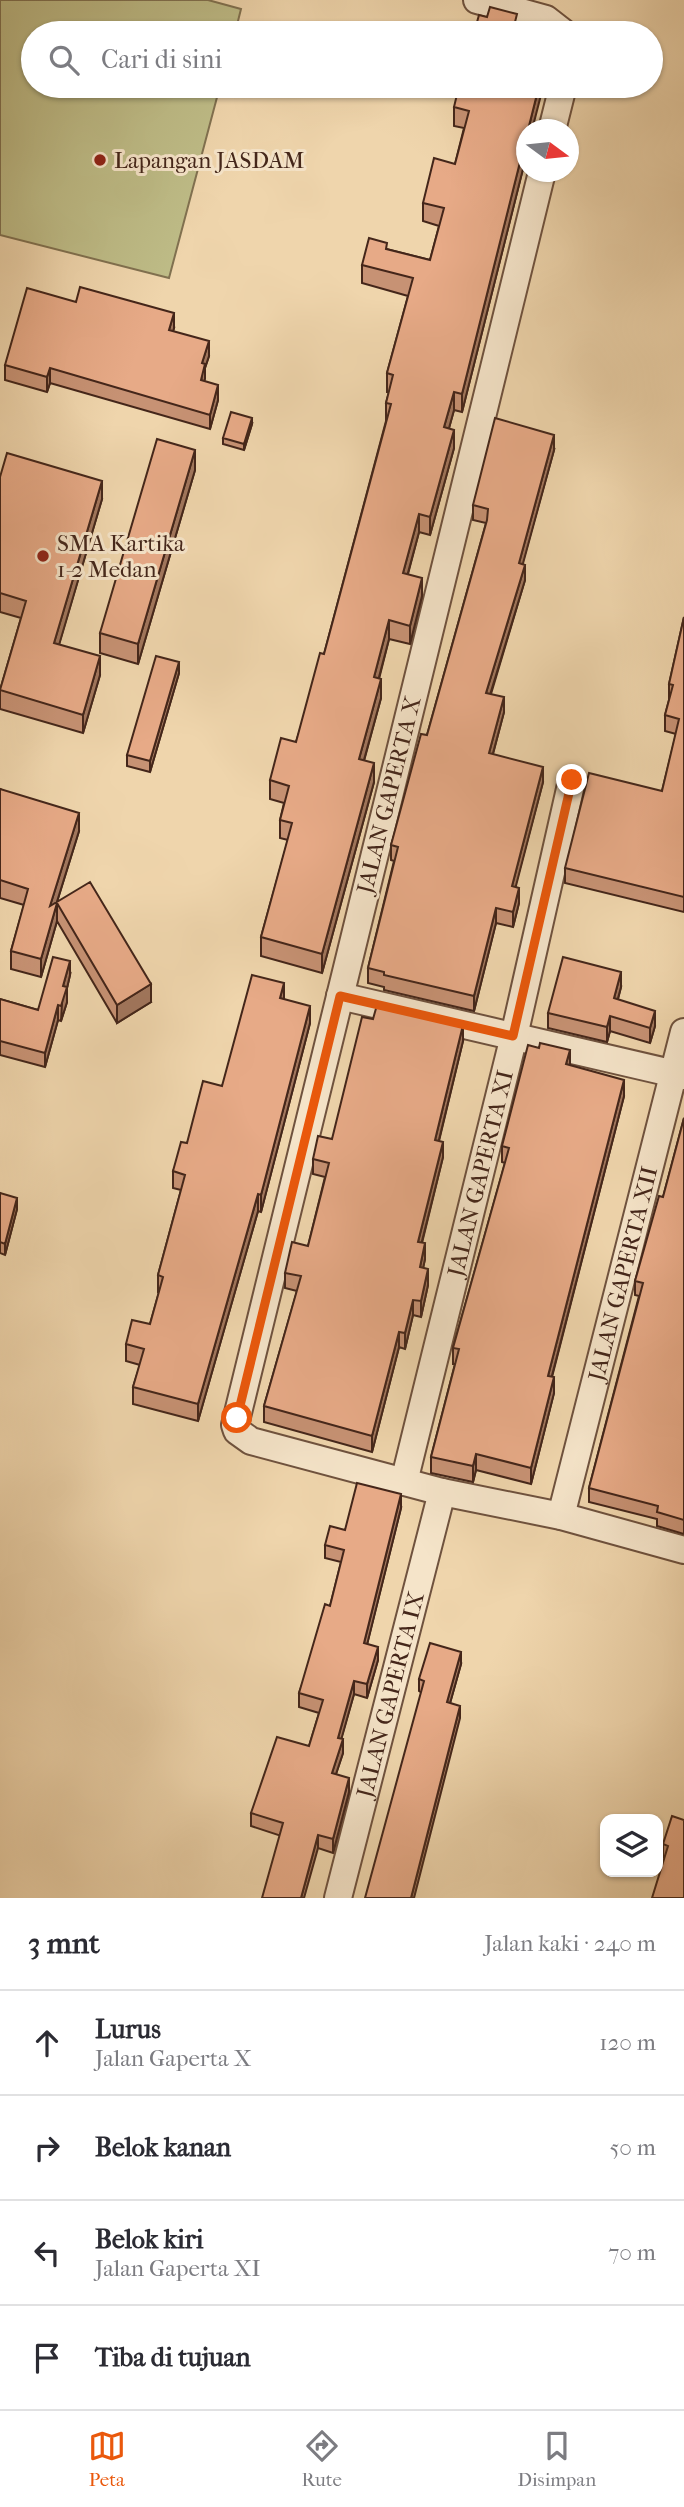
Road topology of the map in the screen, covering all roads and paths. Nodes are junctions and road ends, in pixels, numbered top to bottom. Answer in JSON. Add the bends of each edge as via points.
{"nodes":[{"id":1,"x":477,"y":0,"type":"edge"},
{"id":2,"x":549,"y":21,"type":"edge"},
{"id":3,"x":560,"y":98,"type":"edge"},
{"id":4,"x":555,"y":119,"type":"edge"},
{"id":5,"x":540,"y":182,"type":"edge"},
{"id":6,"x":572,"y":780,"type":"dead end"},
{"id":7,"x":340,"y":996,"type":"junction"},
{"id":8,"x":684,"y":1031,"type":"edge"},
{"id":9,"x":513,"y":1036,"type":"junction"},
{"id":10,"x":679,"y":1074,"type":"edge"},
{"id":11,"x":404,"y":1482,"type":"junction"},
{"id":12,"x":442,"y":1492,"type":"junction"},
{"id":13,"x":561,"y":1516,"type":"junction"},
{"id":14,"x":684,"y":1550,"type":"edge"},
{"id":15,"x":338,"y":1898,"type":"edge"}],
"edges":[{"from":1,"to":2,"type":"street"},
{"from":3,"to":4,"type":"street"},
{"from":5,"to":7,"type":"street","name":"JALAN GAPERTA X"},
{"from":6,"to":9,"type":"street","name":"JALAN GAPERTA XI"},
{"from":7,"to":9,"type":"street"},
{"from":7,"to":11,"type":"street","name":"JALAN GAPERTA X","via":[[237,1431],[251,1441]]},
{"from":8,"to":10,"type":"street","name":"JALAN GAPERTA XII"},
{"from":9,"to":10,"type":"street"},
{"from":9,"to":11,"type":"street","name":"JALAN GAPERTA XI"},
{"from":10,"to":13,"type":"street","name":"JALAN GAPERTA XII"},
{"from":11,"to":12,"type":"street"},
{"from":12,"to":13,"type":"street"},
{"from":12,"to":15,"type":"street","name":"JALAN GAPERTA IX"},
{"from":13,"to":14,"type":"street"}]}
